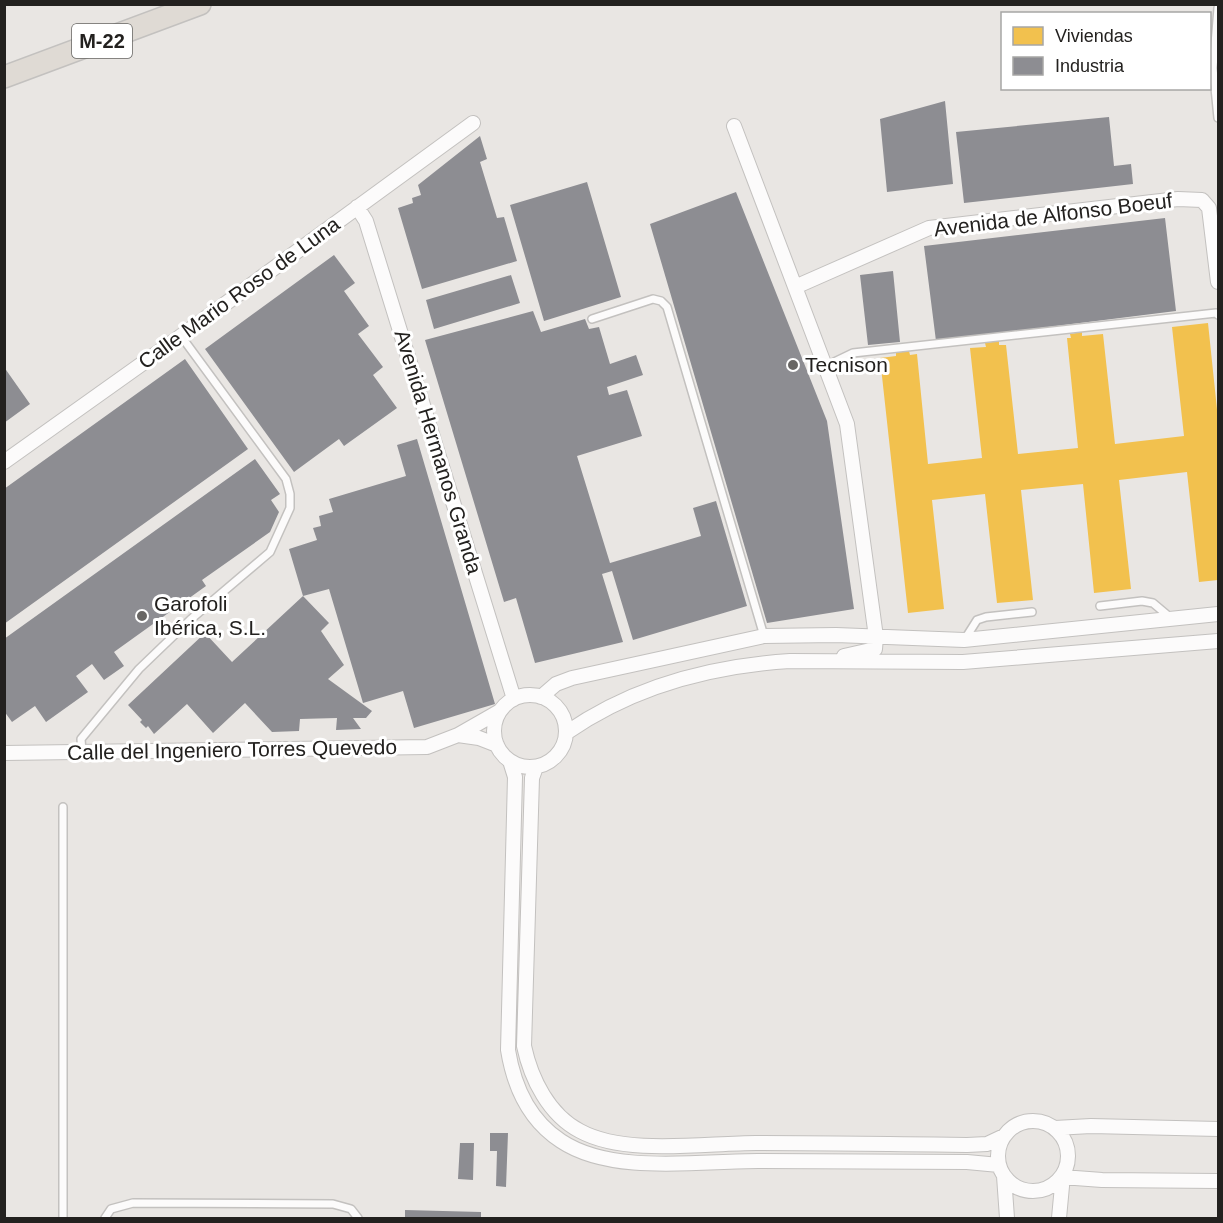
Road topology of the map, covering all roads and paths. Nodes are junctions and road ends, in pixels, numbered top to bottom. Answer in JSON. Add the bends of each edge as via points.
{"nodes":[{"id":1,"x":200,"y":4,"type":"edge"},
{"id":2,"x":1218,"y":8,"type":"edge"},
{"id":3,"x":4,"y":77,"type":"edge"},
{"id":4,"x":1218,"y":118,"type":"edge"},
{"id":5,"x":473,"y":123,"type":"dead end"},
{"id":6,"x":734,"y":126,"type":"dead end"},
{"id":7,"x":357,"y":207,"type":"junction"},
{"id":8,"x":1218,"y":282,"type":"edge"},
{"id":9,"x":795,"y":287,"type":"junction"},
{"id":10,"x":1218,"y":315,"type":"edge"},
{"id":11,"x":592,"y":319,"type":"dead end"},
{"id":12,"x":181,"y":336,"type":"junction"},
{"id":13,"x":826,"y":366,"type":"junction"},
{"id":14,"x":4,"y":462,"type":"edge"},
{"id":15,"x":1101,"y":606,"type":"dead end"},
{"id":16,"x":1032,"y":612,"type":"dead end"},
{"id":17,"x":1218,"y":614,"type":"edge"},
{"id":18,"x":1172,"y":619,"type":"junction"},
{"id":19,"x":764,"y":636,"type":"junction"},
{"id":20,"x":876,"y":637,"type":"junction"},
{"id":21,"x":964,"y":640,"type":"junction"},
{"id":22,"x":1218,"y":641,"type":"edge"},
{"id":23,"x":819,"y":661,"type":"junction"},
{"id":24,"x":541,"y":697,"type":"junction"},
{"id":25,"x":514,"y":699,"type":"junction"},
{"id":26,"x":500,"y":711,"type":"junction"},
{"id":27,"x":566,"y":733,"type":"junction"},
{"id":28,"x":458,"y":735,"type":"junction"},
{"id":29,"x":497,"y":745,"type":"junction"},
{"id":30,"x":82,"y":752,"type":"junction"},
{"id":31,"x":4,"y":753,"type":"edge"},
{"id":32,"x":510,"y":761,"type":"junction"},
{"id":33,"x":536,"y":767,"type":"junction"},
{"id":34,"x":63,"y":807,"type":"dead end"},
{"id":35,"x":1055,"y":1128,"type":"junction"},
{"id":36,"x":1218,"y":1129,"type":"edge"},
{"id":37,"x":1004,"y":1136,"type":"junction"},
{"id":38,"x":1001,"y":1170,"type":"junction"},
{"id":39,"x":1061,"y":1178,"type":"junction"},
{"id":40,"x":1218,"y":1181,"type":"edge"},
{"id":41,"x":63,"y":1218,"type":"edge"},
{"id":42,"x":105,"y":1218,"type":"edge"},
{"id":43,"x":358,"y":1218,"type":"edge"},
{"id":44,"x":1007,"y":1218,"type":"edge"},
{"id":45,"x":1059,"y":1218,"type":"edge"}],
"edges":[{"from":1,"to":3,"type":"highway","number":"M-22"},
{"from":2,"to":4,"type":"lane","via":[[1213,68]]},
{"from":5,"to":7,"type":"street","name":"Calle Mario Roso de Luna"},
{"from":6,"to":9,"type":"street"},
{"from":7,"to":12,"type":"street","name":"Calle Mario Roso de Luna"},
{"from":7,"to":25,"type":"street","name":"Avenida Hermanos Granda","via":[[370,232]]},
{"from":8,"to":9,"type":"street","name":"Avenida de Alfonso Boeuf","via":[[1209,208],[1202,200],[1178,199],[929,228]]},
{"from":9,"to":13,"type":"street"},
{"from":10,"to":13,"type":"lane","via":[[853,353]]},
{"from":11,"to":19,"type":"lane","via":[[653,299],[661,300],[667,307]]},
{"from":12,"to":14,"type":"street","name":"Calle Mario Roso de Luna"},
{"from":12,"to":30,"type":"lane","via":[[286,479],[290,508],[270,552],[139,669],[87,731],[81,740]]},
{"from":13,"to":20,"type":"street","via":[[847,424]]},
{"from":15,"to":18,"type":"lane","via":[[1153,603]]},
{"from":16,"to":21,"type":"lane","via":[[977,620]]},
{"from":17,"to":18,"type":"street"},
{"from":18,"to":21,"type":"street"},
{"from":19,"to":20,"type":"street"},
{"from":19,"to":24,"type":"street","via":[[572,678],[556,684]]},
{"from":20,"to":21,"type":"street"},
{"from":20,"to":23,"type":"street","via":[[875,649]]},
{"from":22,"to":23,"type":"street","via":[[963,662]]},
{"from":23,"to":27,"type":"street","via":[[768,662],[656,686],[589,717]]},
{"from":24,"to":25,"type":"street"},
{"from":24,"to":27,"type":"street","via":[[557,707]]},
{"from":25,"to":26,"type":"street"},
{"from":26,"to":28,"type":"street","name":"Calle del Ingeniero Torres Quevedo"},
{"from":26,"to":29,"type":"street","via":[[495,724]]},
{"from":27,"to":33,"type":"street","via":[[560,752]]},
{"from":28,"to":29,"type":"street"},
{"from":28,"to":30,"type":"street","name":"Calle del Ingeniero Torres Quevedo","via":[[427,747]]},
{"from":29,"to":32,"type":"street"},
{"from":30,"to":31,"type":"street","name":"Calle del Ingeniero Torres Quevedo"},
{"from":32,"to":33,"type":"street"},
{"from":32,"to":38,"type":"street","via":[[515,777],[508,1050],[511,1070],[534,1117],[562,1142],[593,1155],[633,1164],[967,1162]]},
{"from":33,"to":37,"type":"street","via":[[532,778],[524,1046],[537,1086],[579,1131],[623,1145],[647,1146],[967,1145],[987,1144]]},
{"from":34,"to":41,"type":"lane"},
{"from":35,"to":36,"type":"street"},
{"from":35,"to":37,"type":"street","via":[[1028,1121],[1010,1128]]},
{"from":35,"to":39,"type":"street","via":[[1067,1146]]},
{"from":37,"to":38,"type":"street","via":[[999,1145]]},
{"from":38,"to":39,"type":"street","via":[[1011,1184],[1031,1191],[1052,1186]]},
{"from":38,"to":44,"type":"street"},
{"from":39,"to":40,"type":"street"},
{"from":39,"to":45,"type":"street"},
{"from":42,"to":43,"type":"lane","via":[[111,1209],[133,1203],[333,1204],[351,1209]]}]}
